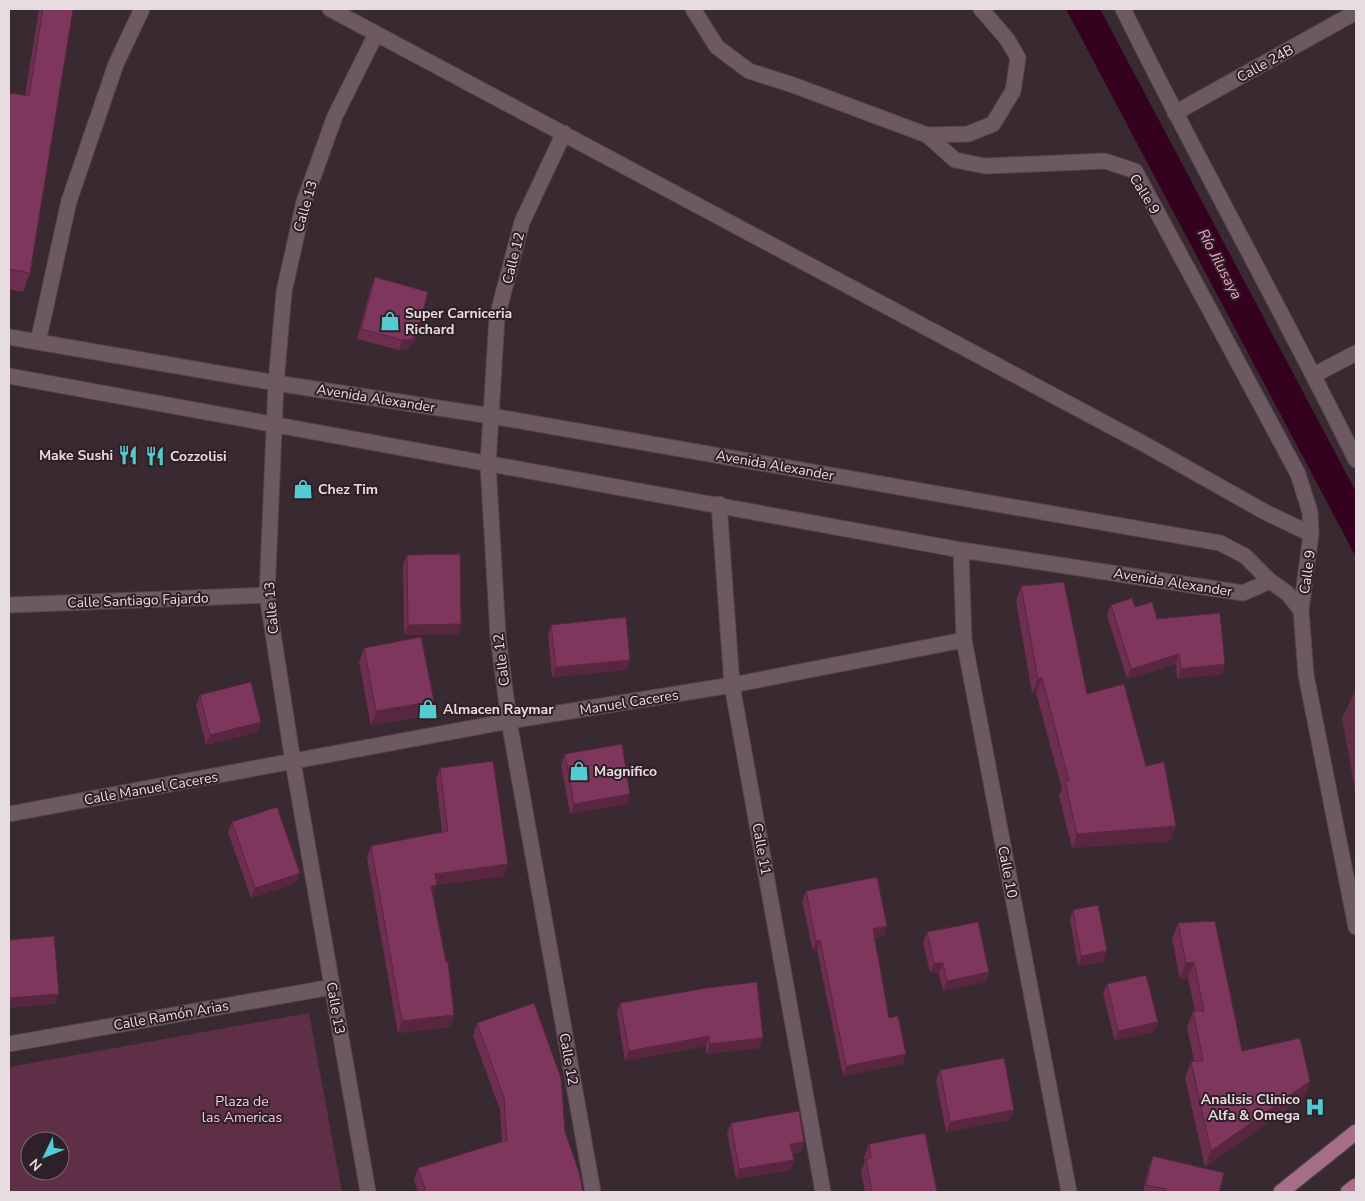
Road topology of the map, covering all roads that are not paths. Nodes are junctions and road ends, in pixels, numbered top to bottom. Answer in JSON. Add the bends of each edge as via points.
{"nodes":[{"id":1,"x":142,"y":9,"type":"edge"},
{"id":2,"x":330,"y":9,"type":"edge"},
{"id":3,"x":693,"y":9,"type":"edge"},
{"id":4,"x":981,"y":9,"type":"edge"},
{"id":5,"x":1123,"y":9,"type":"edge"},
{"id":6,"x":1356,"y":12,"type":"edge"},
{"id":7,"x":376,"y":34,"type":"junction"},
{"id":8,"x":1175,"y":113,"type":"junction"},
{"id":9,"x":564,"y":133,"type":"junction"},
{"id":10,"x":927,"y":134,"type":"junction"},
{"id":11,"x":9,"y":337,"type":"edge"},
{"id":12,"x":38,"y":342,"type":"junction"},
{"id":13,"x":1356,"y":354,"type":"edge"},
{"id":14,"x":1314,"y":375,"type":"junction"},
{"id":15,"x":9,"y":376,"type":"edge"},
{"id":16,"x":276,"y":383,"type":"junction"},
{"id":17,"x":492,"y":416,"type":"junction"},
{"id":18,"x":276,"y":424,"type":"junction"},
{"id":19,"x":1356,"y":460,"type":"edge"},
{"id":20,"x":488,"y":464,"type":"junction"},
{"id":21,"x":719,"y":504,"type":"junction"},
{"id":22,"x":1311,"y":534,"type":"junction"},
{"id":23,"x":961,"y":550,"type":"junction"},
{"id":24,"x":1270,"y":581,"type":"junction"},
{"id":25,"x":268,"y":595,"type":"junction"},
{"id":26,"x":9,"y":604,"type":"edge"},
{"id":27,"x":1301,"y":610,"type":"junction"},
{"id":28,"x":964,"y":640,"type":"junction"},
{"id":29,"x":732,"y":685,"type":"junction"},
{"id":30,"x":509,"y":721,"type":"junction"},
{"id":31,"x":293,"y":762,"type":"junction"},
{"id":32,"x":9,"y":814,"type":"edge"},
{"id":33,"x":1356,"y":927,"type":"edge"},
{"id":34,"x":332,"y":987,"type":"junction"},
{"id":35,"x":9,"y":1044,"type":"edge"},
{"id":36,"x":1356,"y":1132,"type":"edge"},
{"id":37,"x":1356,"y":1186,"type":"edge"},
{"id":38,"x":368,"y":1192,"type":"edge"},
{"id":39,"x":593,"y":1192,"type":"edge"},
{"id":40,"x":823,"y":1192,"type":"edge"},
{"id":41,"x":1069,"y":1192,"type":"edge"},
{"id":42,"x":1280,"y":1192,"type":"edge"},
{"id":43,"x":1348,"y":1192,"type":"edge"}],
"edges":[{"from":1,"to":12,"type":"street","via":[[116,64],[69,201]]},
{"from":2,"to":7,"type":"street"},
{"from":3,"to":10,"type":"street","name":"Calle 9","via":[[717,48],[749,71]]},
{"from":4,"to":10,"type":"street","via":[[1007,39],[1018,58],[1013,91],[993,124],[968,134]]},
{"from":5,"to":8,"type":"street"},
{"from":6,"to":8,"type":"street","name":"Calle 24B"},
{"from":7,"to":9,"type":"street"},
{"from":7,"to":16,"type":"street","name":"Calle 13","via":[[335,116],[304,202],[284,292]]},
{"from":8,"to":14,"type":"street"},
{"from":9,"to":17,"type":"street","name":"Calle 12","via":[[519,231],[497,317]]},
{"from":9,"to":22,"type":"street"},
{"from":10,"to":22,"type":"street","name":"Calle 9","via":[[955,160],[985,166],[1106,162],[1135,171],[1298,474],[1310,512]]},
{"from":11,"to":12,"type":"street","name":"Avenida Alexander"},
{"from":12,"to":16,"type":"street","name":"Avenida Alexander"},
{"from":13,"to":14,"type":"street"},
{"from":14,"to":19,"type":"street"},
{"from":15,"to":18,"type":"street","name":"Avenida Alexander"},
{"from":16,"to":17,"type":"street","name":"Avenida Alexander"},
{"from":16,"to":18,"type":"street","name":"Calle 13"},
{"from":17,"to":20,"type":"street","name":"Calle 12"},
{"from":17,"to":24,"type":"street","name":"Avenida Alexander","via":[[1220,543],[1245,556]]},
{"from":18,"to":20,"type":"street","name":"Avenida Alexander"},
{"from":18,"to":25,"type":"street","name":"Calle 13"},
{"from":20,"to":21,"type":"street","name":"Avenida Alexander"},
{"from":20,"to":30,"type":"street","name":"Calle 12","via":[[498,636]]},
{"from":21,"to":23,"type":"street","name":"Avenida Alexander"},
{"from":21,"to":29,"type":"street","name":"Calle 11"},
{"from":22,"to":27,"type":"street","name":"Calle 9"},
{"from":23,"to":24,"type":"street","name":"Avenida Alexander","via":[[1244,593]]},
{"from":23,"to":28,"type":"street","name":"Calle 10"},
{"from":24,"to":27,"type":"street","name":"Calle 9","via":[[1287,593]]},
{"from":25,"to":26,"type":"street","name":"Calle Santiago Fajardo"},
{"from":25,"to":31,"type":"street","name":"Calle 13"},
{"from":27,"to":33,"type":"street","name":"Calle 9","via":[[1306,675]]},
{"from":28,"to":29,"type":"street","name":"Manuel Caceres"},
{"from":28,"to":41,"type":"street","name":"Calle 10"},
{"from":29,"to":30,"type":"street","name":"Manuel Caceres"},
{"from":29,"to":40,"type":"street","name":"Calle 11"},
{"from":30,"to":31,"type":"street","name":"Manuel Caceres"},
{"from":30,"to":39,"type":"street","name":"Calle 12"},
{"from":31,"to":32,"type":"street","name":"Calle Manuel Caceres"},
{"from":31,"to":34,"type":"street","name":"Calle 13"},
{"from":34,"to":35,"type":"street","name":"Calle Ramón Arias"},
{"from":34,"to":38,"type":"street","name":"Calle 13"},
{"from":36,"to":42,"type":"main road"},
{"from":37,"to":43,"type":"main road"}]}
